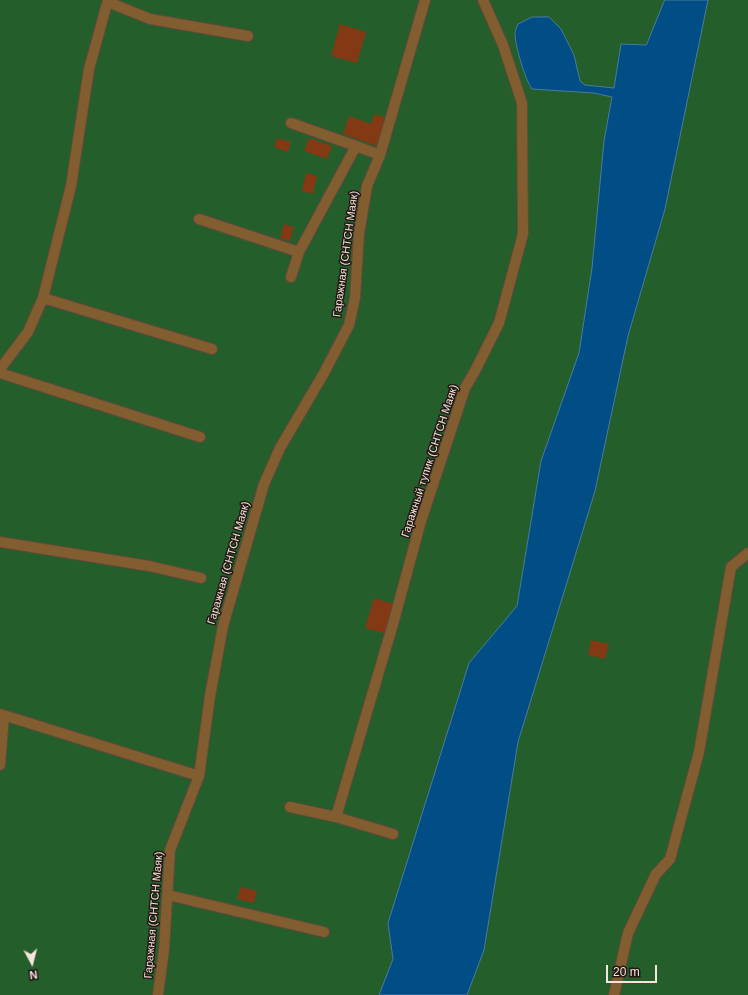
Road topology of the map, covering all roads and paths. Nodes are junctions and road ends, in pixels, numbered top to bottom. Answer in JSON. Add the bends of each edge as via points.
{"nodes":[{"id":1,"x":425,"y":0,"type":"edge"},
{"id":2,"x":483,"y":0,"type":"edge"},
{"id":3,"x":108,"y":1,"type":"edge"},
{"id":4,"x":248,"y":36,"type":"dead end"},
{"id":5,"x":291,"y":123,"type":"dead end"},
{"id":6,"x":356,"y":146,"type":"junction"},
{"id":7,"x":380,"y":155,"type":"junction"},
{"id":8,"x":198,"y":219,"type":"dead end"},
{"id":9,"x":299,"y":252,"type":"junction"},
{"id":10,"x":291,"y":277,"type":"dead end"},
{"id":11,"x":43,"y":298,"type":"junction"},
{"id":12,"x":212,"y":349,"type":"dead end"},
{"id":13,"x":0,"y":369,"type":"edge"},
{"id":14,"x":0,"y":373,"type":"edge"},
{"id":15,"x":200,"y":437,"type":"dead end"},
{"id":16,"x":0,"y":542,"type":"edge"},
{"id":17,"x":748,"y":553,"type":"edge"},
{"id":18,"x":202,"y":578,"type":"dead end"},
{"id":19,"x":2,"y":715,"type":"edge"},
{"id":20,"x":0,"y":765,"type":"edge"},
{"id":21,"x":200,"y":776,"type":"junction"},
{"id":22,"x":290,"y":807,"type":"dead end"},
{"id":23,"x":336,"y":816,"type":"junction"},
{"id":24,"x":393,"y":834,"type":"dead end"},
{"id":25,"x":168,"y":895,"type":"junction"},
{"id":26,"x":324,"y":932,"type":"dead end"},
{"id":27,"x":158,"y":995,"type":"edge"},
{"id":28,"x":614,"y":995,"type":"edge"}],
"edges":[{"from":1,"to":7,"type":"street","name":"Гаражная (СНТСН Маяк)"},
{"from":2,"to":23,"type":"street","name":"Гаражный тупик (СНТСН Маяк)","via":[[503,45],[522,103],[523,234],[499,323],[465,388],[424,514]]},
{"from":3,"to":4,"type":"street","via":[[150,19]]},
{"from":3,"to":11,"type":"street","via":[[89,69],[72,186]]},
{"from":5,"to":6,"type":"street"},
{"from":6,"to":7,"type":"street"},
{"from":6,"to":9,"type":"street","name":"Гаражная (СНТСН Маяк)"},
{"from":7,"to":21,"type":"street","name":"Гаражная (СНТСН Маяк)","via":[[367,186],[359,234],[355,298],[348,325],[324,373],[280,448],[264,484],[223,626],[210,696]]},
{"from":8,"to":9,"type":"street"},
{"from":9,"to":10,"type":"street","name":"Гаражная (СНТСН Маяк)"},
{"from":11,"to":12,"type":"street"},
{"from":11,"to":13,"type":"street","via":[[28,332]]},
{"from":14,"to":15,"type":"street"},
{"from":16,"to":18,"type":"street","via":[[149,566]]},
{"from":17,"to":28,"type":"street","via":[[731,567],[699,752],[670,859],[656,874],[628,933]]},
{"from":19,"to":20,"type":"street"},
{"from":19,"to":21,"type":"street"},
{"from":21,"to":25,"type":"street","name":"Гаражная (СНТСН Маяк)","via":[[170,850]]},
{"from":22,"to":23,"type":"street"},
{"from":23,"to":24,"type":"street"},
{"from":25,"to":26,"type":"street"},
{"from":25,"to":27,"type":"street","name":"Гаражная (СНТСН Маяк)"}]}
